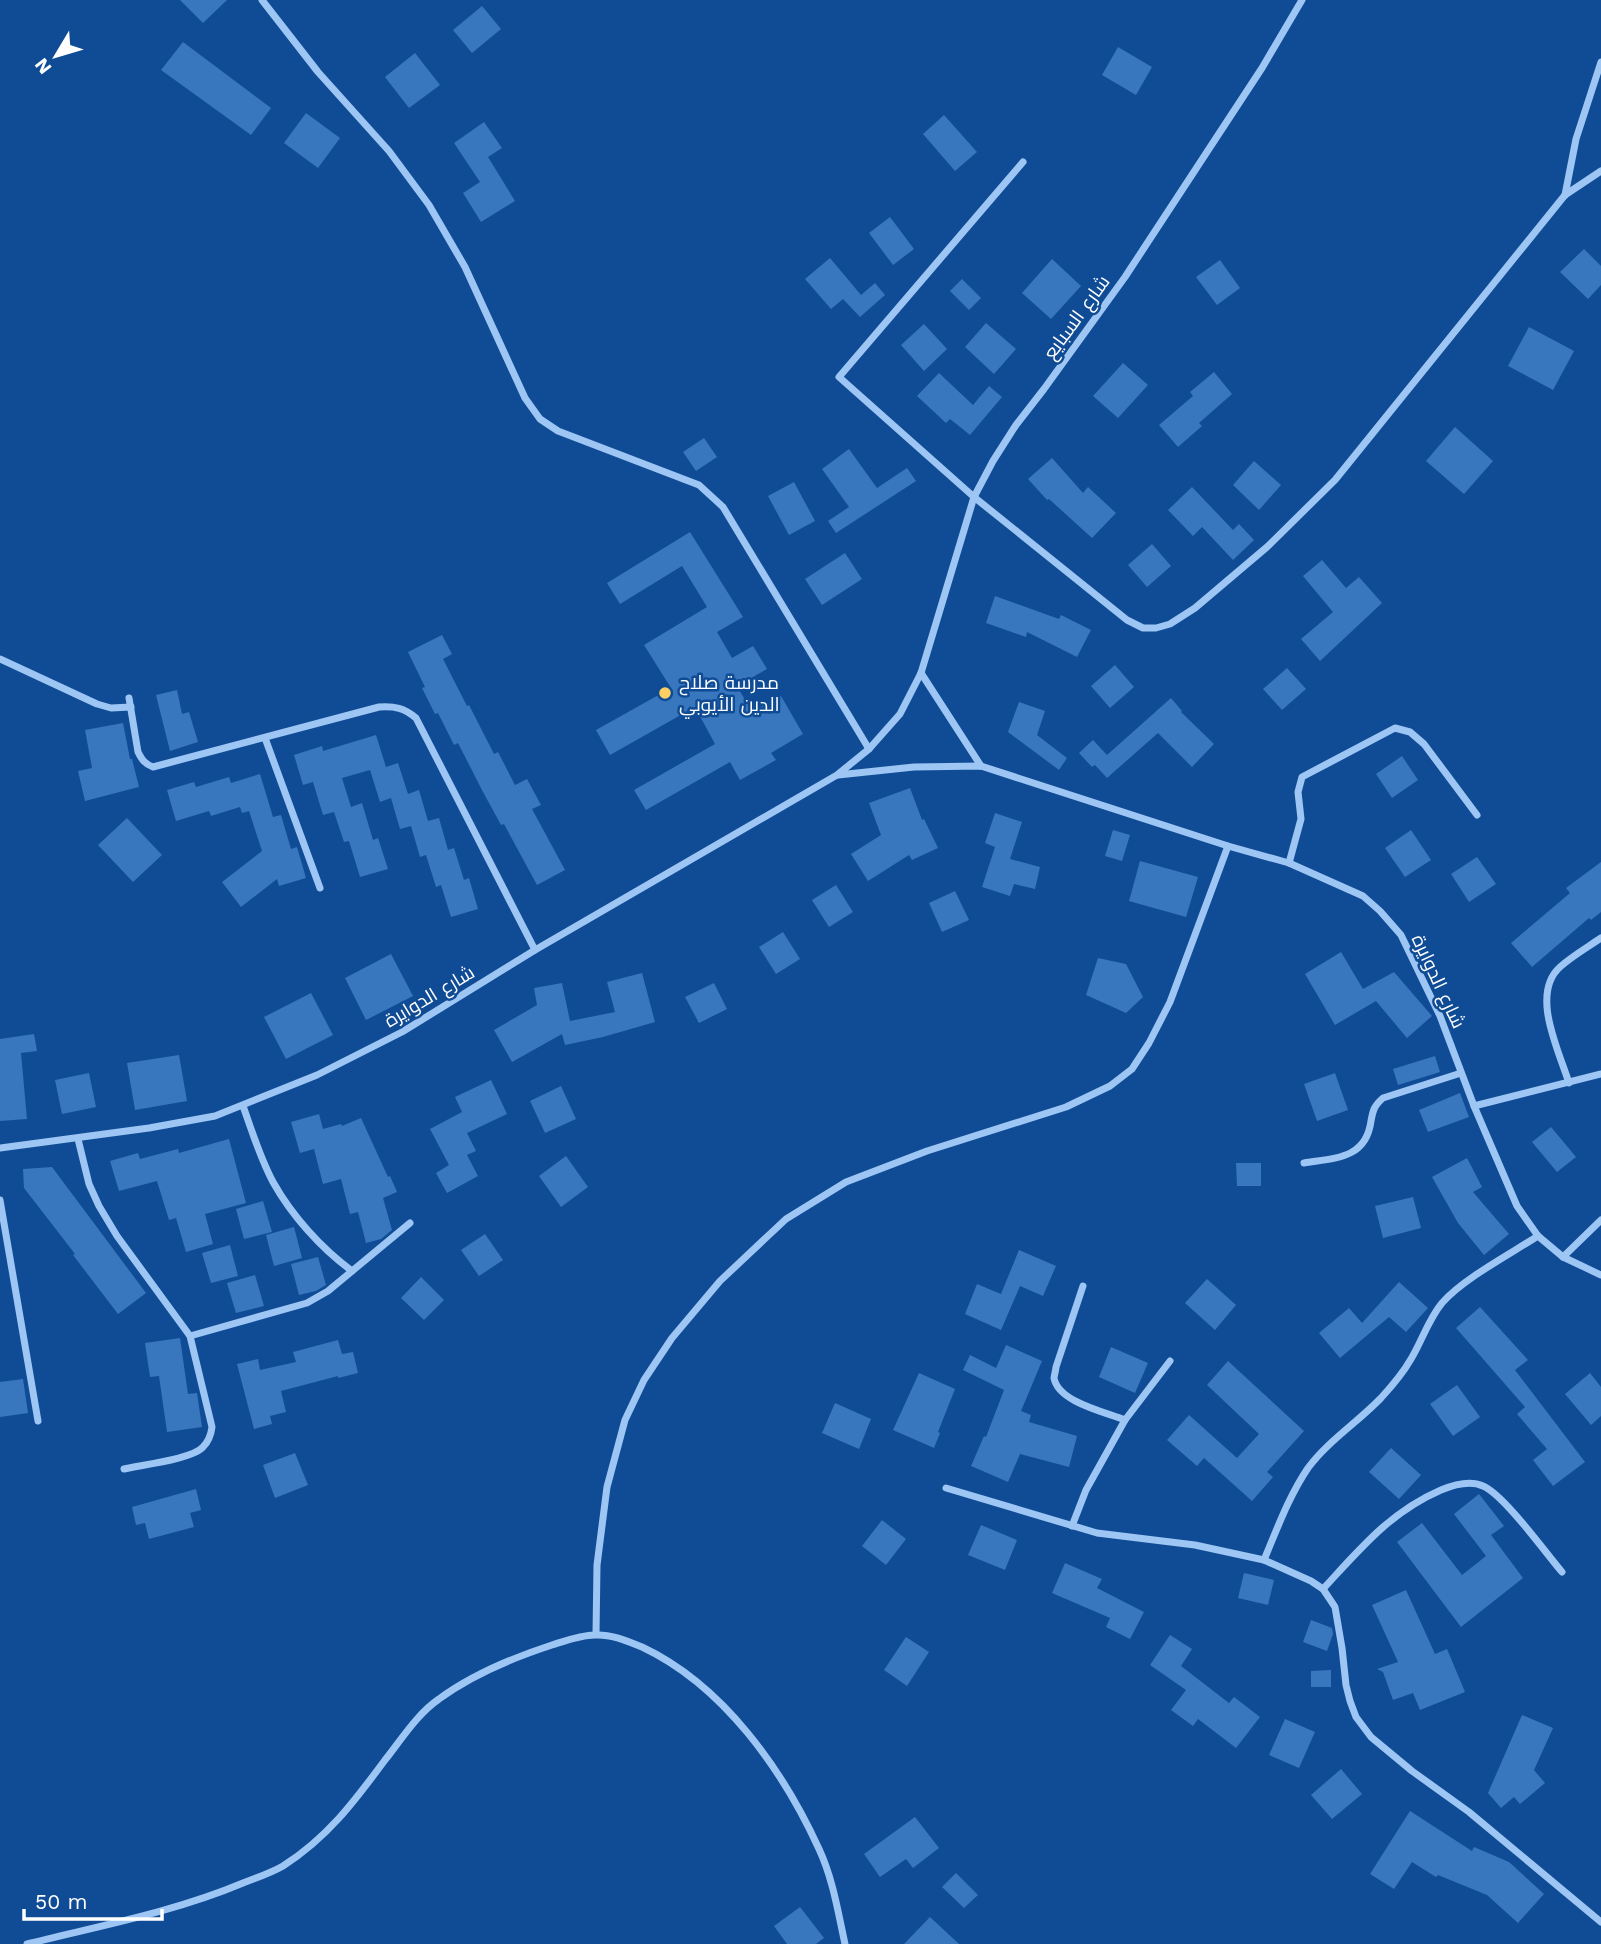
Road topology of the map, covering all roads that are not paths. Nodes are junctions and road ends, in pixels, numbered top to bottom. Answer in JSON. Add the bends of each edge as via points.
{"nodes":[{"id":1,"x":262,"y":0,"type":"edge"},
{"id":2,"x":1303,"y":0,"type":"edge"},
{"id":3,"x":1601,"y":62,"type":"edge"},
{"id":4,"x":1023,"y":162,"type":"dead end"},
{"id":5,"x":1601,"y":171,"type":"edge"},
{"id":6,"x":1565,"y":195,"type":"junction"},
{"id":7,"x":974,"y":497,"type":"junction"},
{"id":8,"x":0,"y":659,"type":"edge"},
{"id":9,"x":921,"y":673,"type":"junction"},
{"id":10,"x":265,"y":738,"type":"junction"},
{"id":11,"x":869,"y":749,"type":"junction"},
{"id":12,"x":981,"y":766,"type":"junction"},
{"id":13,"x":837,"y":775,"type":"junction"},
{"id":14,"x":1477,"y":815,"type":"dead end"},
{"id":15,"x":1228,"y":846,"type":"junction"},
{"id":16,"x":1289,"y":863,"type":"junction"},
{"id":17,"x":320,"y":888,"type":"dead end"},
{"id":18,"x":1601,"y":938,"type":"edge"},
{"id":19,"x":536,"y":950,"type":"junction"},
{"id":20,"x":1461,"y":1073,"type":"junction"},
{"id":21,"x":1601,"y":1074,"type":"edge"},
{"id":22,"x":1569,"y":1083,"type":"junction"},
{"id":23,"x":243,"y":1106,"type":"junction"},
{"id":24,"x":1474,"y":1106,"type":"junction"},
{"id":25,"x":78,"y":1139,"type":"junction"},
{"id":26,"x":0,"y":1148,"type":"edge"},
{"id":27,"x":1304,"y":1163,"type":"dead end"},
{"id":28,"x":0,"y":1200,"type":"edge"},
{"id":29,"x":1601,"y":1220,"type":"edge"},
{"id":30,"x":410,"y":1223,"type":"dead end"},
{"id":31,"x":1538,"y":1236,"type":"junction"},
{"id":32,"x":1563,"y":1257,"type":"junction"},
{"id":33,"x":352,"y":1271,"type":"junction"},
{"id":34,"x":1601,"y":1275,"type":"edge"},
{"id":35,"x":1083,"y":1286,"type":"dead end"},
{"id":36,"x":190,"y":1336,"type":"junction"},
{"id":37,"x":1170,"y":1361,"type":"dead end"},
{"id":38,"x":1125,"y":1420,"type":"junction"},
{"id":39,"x":38,"y":1421,"type":"dead end"},
{"id":40,"x":124,"y":1469,"type":"dead end"},
{"id":41,"x":946,"y":1488,"type":"dead end"},
{"id":42,"x":1072,"y":1526,"type":"junction"},
{"id":43,"x":1264,"y":1560,"type":"junction"},
{"id":44,"x":1562,"y":1573,"type":"dead end"},
{"id":45,"x":1324,"y":1589,"type":"junction"},
{"id":46,"x":596,"y":1634,"type":"junction"},
{"id":47,"x":1601,"y":1922,"type":"edge"},
{"id":48,"x":27,"y":1944,"type":"edge"},
{"id":49,"x":845,"y":1944,"type":"edge"}],
"edges":[{"from":1,"to":11,"type":"street","via":[[429,205],[465,267],[525,398],[540,419],[558,431],[699,485],[723,507]]},
{"from":2,"to":7,"type":"street","name":"شارع السبايع","via":[[1125,277],[1016,425]]},
{"from":3,"to":6,"type":"street","via":[[1576,139]]},
{"from":4,"to":7,"type":"street","via":[[839,376]]},
{"from":5,"to":6,"type":"street"},
{"from":6,"to":7,"type":"street","via":[[1335,480],[1267,547],[1170,624],[1143,628],[1127,620]]},
{"from":7,"to":9,"type":"street","name":"شارع السبايع"},
{"from":8,"to":10,"type":"street","via":[[104,706],[118,708],[130,702],[138,752],[153,767]]},
{"from":9,"to":11,"type":"street","name":"شارع السبايع","via":[[900,714]]},
{"from":9,"to":12,"type":"street"},
{"from":10,"to":17,"type":"street"},
{"from":10,"to":19,"type":"street","via":[[379,707],[406,710],[416,718]]},
{"from":11,"to":13,"type":"street","name":"شارع الدوايرة"},
{"from":12,"to":13,"type":"street","name":"شارع الدوايرة"},
{"from":12,"to":15,"type":"street","name":"شارع الدوايرة"},
{"from":13,"to":19,"type":"street","name":"شارع الدوايرة"},
{"from":14,"to":16,"type":"street","via":[[1424,744],[1410,732],[1395,728],[1302,777],[1298,792],[1301,819]]},
{"from":15,"to":16,"type":"street","name":"شارع الدوايرة"},
{"from":15,"to":46,"type":"street","via":[[1171,1002],[1132,1069],[1110,1086],[1066,1107],[846,1182],[786,1219],[720,1281],[672,1338],[625,1420],[607,1487],[597,1565]]},
{"from":16,"to":20,"type":"street","name":"شارع الدوايرة","via":[[1363,896],[1401,935]]},
{"from":18,"to":22,"type":"street","via":[[1558,969],[1547,990],[1546,1011]]},
{"from":19,"to":23,"type":"street","name":"شارع الدوايرة","via":[[402,1032]]},
{"from":20,"to":24,"type":"street","name":"شارع الدوايرة"},
{"from":20,"to":27,"type":"street","via":[[1383,1098],[1372,1111],[1367,1140],[1356,1150]]},
{"from":21,"to":22,"type":"street"},
{"from":22,"to":24,"type":"street"},
{"from":23,"to":25,"type":"street","name":"شارع الدوايرة","via":[[215,1116]]},
{"from":23,"to":33,"type":"street","via":[[273,1182],[330,1255]]},
{"from":24,"to":31,"type":"street","name":"شارع الدوايرة","via":[[1517,1206]]},
{"from":25,"to":26,"type":"street","name":"شارع الدوايرة"},
{"from":25,"to":36,"type":"street","via":[[99,1206]]},
{"from":28,"to":39,"type":"street"},
{"from":29,"to":32,"type":"street"},
{"from":30,"to":33,"type":"street"},
{"from":31,"to":32,"type":"street","name":"شارع الدوايرة"},
{"from":31,"to":43,"type":"street","via":[[1444,1301],[1389,1389],[1308,1468]]},
{"from":32,"to":34,"type":"street","name":"شارع الدوايرة"},
{"from":33,"to":36,"type":"street","via":[[307,1303]]},
{"from":35,"to":38,"type":"street","via":[[1054,1378],[1069,1399]]},
{"from":36,"to":40,"type":"street","via":[[212,1427],[210,1437],[202,1449],[190,1455]]},
{"from":37,"to":38,"type":"street"},
{"from":38,"to":42,"type":"street","via":[[1086,1490]]},
{"from":41,"to":42,"type":"street"},
{"from":42,"to":43,"type":"street"},
{"from":43,"to":45,"type":"street"},
{"from":44,"to":45,"type":"street","via":[[1499,1497],[1482,1485],[1467,1483],[1431,1494],[1392,1518]]},
{"from":45,"to":47,"type":"street","via":[[1335,1607],[1350,1701],[1371,1737]]},
{"from":46,"to":48,"type":"street","via":[[521,1655],[436,1700],[342,1817],[316,1843],[281,1867],[205,1899]]},
{"from":46,"to":49,"type":"street","via":[[623,1639],[661,1656],[722,1704],[754,1739],[792,1796],[820,1851]]}]}
